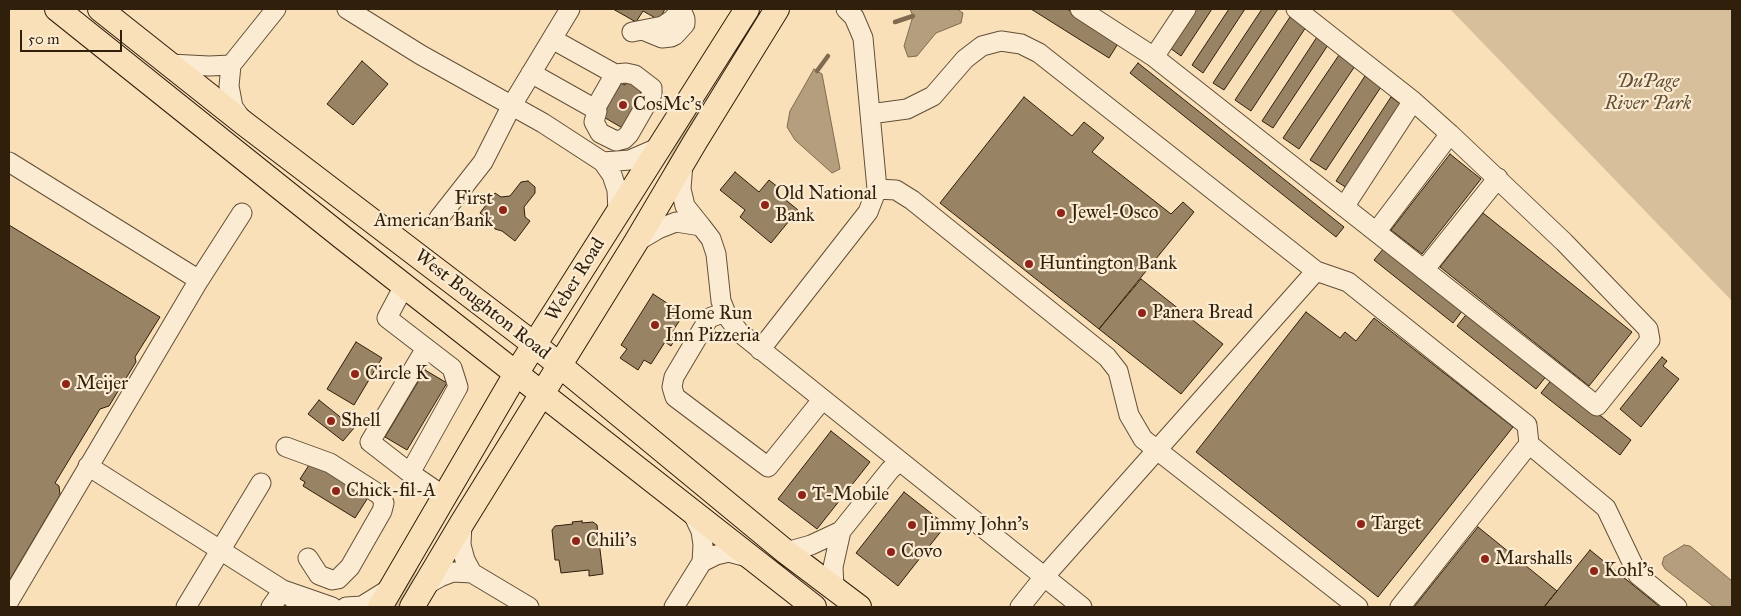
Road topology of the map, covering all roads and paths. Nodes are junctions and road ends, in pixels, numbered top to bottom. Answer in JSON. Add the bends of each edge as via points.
{"nodes":[{"id":1,"x":57,"y":9,"type":"edge"},
{"id":2,"x":100,"y":9,"type":"edge"},
{"id":3,"x":276,"y":9,"type":"edge"},
{"id":4,"x":347,"y":9,"type":"edge"},
{"id":5,"x":570,"y":9,"type":"edge"},
{"id":6,"x":681,"y":9,"type":"edge"},
{"id":7,"x":747,"y":9,"type":"edge"},
{"id":8,"x":777,"y":9,"type":"edge"},
{"id":9,"x":846,"y":9,"type":"edge"},
{"id":10,"x":1080,"y":9,"type":"edge"},
{"id":11,"x":1186,"y":9,"type":"edge"},
{"id":12,"x":1296,"y":9,"type":"edge"},
{"id":13,"x":638,"y":31,"type":"dead end"},
{"id":14,"x":552,"y":39,"type":"junction"},
{"id":15,"x":1154,"y":57,"type":"junction"},
{"id":16,"x":170,"y":64,"type":"junction"},
{"id":17,"x":231,"y":65,"type":"junction"},
{"id":18,"x":531,"y":72,"type":"junction"},
{"id":19,"x":615,"y":74,"type":"junction"},
{"id":20,"x":1413,"y":102,"type":"junction"},
{"id":21,"x":512,"y":105,"type":"junction"},
{"id":22,"x":595,"y":109,"type":"junction"},
{"id":23,"x":870,"y":114,"type":"junction"},
{"id":24,"x":245,"y":124,"type":"junction"},
{"id":25,"x":1450,"y":134,"type":"junction"},
{"id":26,"x":660,"y":147,"type":"junction"},
{"id":27,"x":9,"y":162,"type":"edge"},
{"id":28,"x":603,"y":162,"type":"junction"},
{"id":29,"x":683,"y":163,"type":"junction"},
{"id":30,"x":1498,"y":178,"type":"junction"},
{"id":31,"x":877,"y":189,"type":"junction"},
{"id":32,"x":1344,"y":207,"type":"junction"},
{"id":33,"x":242,"y":212,"type":"dead end"},
{"id":34,"x":618,"y":213,"type":"junction"},
{"id":35,"x":439,"y":218,"type":"dead end"},
{"id":36,"x":701,"y":226,"type":"junction"},
{"id":37,"x":1376,"y":232,"type":"junction"},
{"id":38,"x":636,"y":242,"type":"junction"},
{"id":39,"x":1424,"y":270,"type":"junction"},
{"id":40,"x":1316,"y":271,"type":"junction"},
{"id":41,"x":199,"y":280,"type":"junction"},
{"id":42,"x":404,"y":286,"type":"junction"},
{"id":43,"x":725,"y":312,"type":"junction"},
{"id":44,"x":535,"y":345,"type":"junction"},
{"id":45,"x":426,"y":348,"type":"junction"},
{"id":46,"x":760,"y":350,"type":"junction"},
{"id":47,"x":559,"y":365,"type":"junction"},
{"id":48,"x":517,"y":372,"type":"junction"},
{"id":49,"x":543,"y":394,"type":"junction"},
{"id":50,"x":822,"y":400,"type":"junction"},
{"id":51,"x":1529,"y":444,"type":"junction"},
{"id":52,"x":286,"y":447,"type":"dead end"},
{"id":53,"x":1156,"y":450,"type":"junction"},
{"id":54,"x":899,"y":462,"type":"junction"},
{"id":55,"x":88,"y":466,"type":"junction"},
{"id":56,"x":410,"y":473,"type":"junction"},
{"id":57,"x":261,"y":483,"type":"dead end"},
{"id":58,"x":445,"y":496,"type":"junction"},
{"id":59,"x":692,"y":512,"type":"junction"},
{"id":60,"x":462,"y":523,"type":"junction"},
{"id":61,"x":841,"y":531,"type":"junction"},
{"id":62,"x":220,"y":550,"type":"junction"},
{"id":63,"x":786,"y":552,"type":"junction"},
{"id":64,"x":308,"y":558,"type":"dead end"},
{"id":65,"x":753,"y":558,"type":"junction"},
{"id":66,"x":702,"y":562,"type":"junction"},
{"id":67,"x":472,"y":573,"type":"junction"},
{"id":68,"x":1044,"y":577,"type":"junction"},
{"id":69,"x":426,"y":585,"type":"junction"},
{"id":70,"x":392,"y":587,"type":"junction"},
{"id":71,"x":834,"y":587,"type":"junction"},
{"id":72,"x":283,"y":590,"type":"junction"},
{"id":73,"x":9,"y":601,"type":"edge"},
{"id":74,"x":186,"y":607,"type":"edge"},
{"id":75,"x":271,"y":607,"type":"edge"},
{"id":76,"x":303,"y":607,"type":"edge"},
{"id":77,"x":332,"y":607,"type":"edge"},
{"id":78,"x":346,"y":607,"type":"edge"},
{"id":79,"x":380,"y":607,"type":"edge"},
{"id":80,"x":412,"y":607,"type":"edge"},
{"id":81,"x":530,"y":607,"type":"edge"},
{"id":82,"x":674,"y":607,"type":"edge"},
{"id":83,"x":814,"y":607,"type":"edge"},
{"id":84,"x":859,"y":607,"type":"edge"},
{"id":85,"x":1020,"y":607,"type":"edge"},
{"id":86,"x":1082,"y":607,"type":"edge"},
{"id":87,"x":1358,"y":607,"type":"edge"},
{"id":88,"x":1400,"y":607,"type":"edge"},
{"id":89,"x":1677,"y":607,"type":"edge"}],
"edges":[{"from":1,"to":42,"type":"main road","name":"West Boughton Road"},
{"from":2,"to":16,"type":"main road","name":"West Boughton Road"},
{"from":3,"to":17,"type":"lane"},
{"from":4,"to":21,"type":"lane","via":[[421,55]]},
{"from":5,"to":14,"type":"lane"},
{"from":6,"to":13,"type":"lane","via":[[663,26]]},
{"from":7,"to":26,"type":"main road","name":"Weber Road"},
{"from":8,"to":29,"type":"main road","name":"Weber Road"},
{"from":9,"to":23,"type":"lane","via":[[854,17],[863,38]]},
{"from":10,"to":15,"type":"lane"},
{"from":11,"to":15,"type":"lane"},
{"from":12,"to":20,"type":"lane"},
{"from":14,"to":18,"type":"lane"},
{"from":14,"to":19,"type":"lane"},
{"from":15,"to":32,"type":"lane"},
{"from":16,"to":17,"type":"lane"},
{"from":16,"to":24,"type":"main road","name":"West Boughton Road"},
{"from":17,"to":24,"type":"lane","via":[[229,86],[234,107]]},
{"from":18,"to":21,"type":"lane"},
{"from":18,"to":22,"type":"lane"},
{"from":19,"to":22,"type":"lane"},
{"from":19,"to":22,"type":"lane","via":[[631,73],[646,82],[652,88],[650,98],[629,134],[620,140],[613,140],[597,130]]},
{"from":20,"to":25,"type":"lane"},
{"from":20,"to":32,"type":"lane"},
{"from":21,"to":28,"type":"lane"},
{"from":21,"to":35,"type":"lane","via":[[483,162]]},
{"from":23,"to":31,"type":"lane"},
{"from":23,"to":40,"type":"lane","via":[[907,109],[933,96],[965,58],[982,46],[1001,41],[1021,44],[1039,53]]},
{"from":24,"to":44,"type":"main road","name":"West Boughton Road"},
{"from":25,"to":30,"type":"lane"},
{"from":25,"to":37,"type":"lane"},
{"from":26,"to":28,"type":"lane","via":[[630,160]]},
{"from":26,"to":34,"type":"main road","name":"Weber Road"},
{"from":27,"to":41,"type":"lane"},
{"from":28,"to":34,"type":"lane","via":[[617,190]]},
{"from":29,"to":36,"type":"lane","via":[[681,190],[685,206]]},
{"from":29,"to":38,"type":"main road","name":"Weber Road"},
{"from":30,"to":39,"type":"lane"},
{"from":30,"to":39,"type":"lane","via":[[1648,329],[1650,340],[1597,406]]},
{"from":31,"to":46,"type":"lane","via":[[868,212]]},
{"from":31,"to":53,"type":"lane","via":[[896,190],[912,200],[1107,357],[1118,371],[1135,428]]},
{"from":32,"to":37,"type":"lane"},
{"from":33,"to":41,"type":"lane"},
{"from":34,"to":44,"type":"main road","name":"Weber Road"},
{"from":36,"to":38,"type":"lane","via":[[676,222]]},
{"from":36,"to":43,"type":"lane","via":[[711,239],[716,254]]},
{"from":37,"to":39,"type":"lane"},
{"from":38,"to":47,"type":"main road","name":"Weber Road"},
{"from":40,"to":51,"type":"lane","via":[[1348,282],[1527,425]]},
{"from":40,"to":53,"type":"lane"},
{"from":41,"to":55,"type":"lane"},
{"from":42,"to":45,"type":"lane","via":[[387,318]]},
{"from":42,"to":48,"type":"main road","name":"West Boughton Road"},
{"from":43,"to":46,"type":"lane","via":[[739,332]]},
{"from":43,"to":50,"type":"lane","via":[[708,318],[674,378],[672,388],[676,397],[768,467]]},
{"from":44,"to":47,"type":"main road","name":"West Boughton Road"},
{"from":44,"to":48,"type":"main road","name":"Weber Road"},
{"from":45,"to":56,"type":"lane","via":[[452,368],[458,387]]},
{"from":45,"to":56,"type":"lane","via":[[370,442]]},
{"from":46,"to":50,"type":"lane"},
{"from":47,"to":49,"type":"main road","name":"Weber Road"},
{"from":47,"to":63,"type":"main road","name":"West Boughton Road"},
{"from":48,"to":49,"type":"main road","name":"West Boughton Road"},
{"from":48,"to":58,"type":"main road","name":"Weber Road"},
{"from":49,"to":59,"type":"main road","name":"West Boughton Road"},
{"from":49,"to":60,"type":"main road","name":"Weber Road"},
{"from":50,"to":54,"type":"lane"},
{"from":51,"to":88,"type":"lane"},
{"from":51,"to":89,"type":"lane","via":[[1606,508],[1638,575]]},
{"from":52,"to":64,"type":"lane","via":[[330,463],[378,493],[384,503],[350,568],[338,579],[319,575]]},
{"from":53,"to":68,"type":"lane"},
{"from":53,"to":87,"type":"lane"},
{"from":54,"to":61,"type":"lane"},
{"from":54,"to":68,"type":"lane"},
{"from":55,"to":62,"type":"lane"},
{"from":55,"to":73,"type":"lane"},
{"from":56,"to":58,"type":"lane"},
{"from":57,"to":62,"type":"lane"},
{"from":58,"to":70,"type":"main road","name":"Weber Road"},
{"from":59,"to":65,"type":"main road","name":"West Boughton Road"},
{"from":59,"to":66,"type":"lane","via":[[701,531]]},
{"from":60,"to":67,"type":"lane","via":[[461,545]]},
{"from":60,"to":69,"type":"main road","name":"Weber Road"},
{"from":61,"to":63,"type":"lane"},
{"from":61,"to":71,"type":"lane","via":[[833,567]]},
{"from":62,"to":72,"type":"lane"},
{"from":62,"to":74,"type":"lane"},
{"from":63,"to":71,"type":"main road","name":"West Boughton Road"},
{"from":65,"to":66,"type":"lane","via":[[729,552],[716,554]]},
{"from":65,"to":83,"type":"main road","name":"West Boughton Road"},
{"from":66,"to":82,"type":"lane"},
{"from":67,"to":69,"type":"lane","via":[[453,572]]},
{"from":67,"to":81,"type":"lane"},
{"from":68,"to":85,"type":"lane"},
{"from":68,"to":86,"type":"lane"},
{"from":69,"to":80,"type":"main road","name":"Weber Road"},
{"from":70,"to":78,"type":"lane","via":[[362,606]]},
{"from":70,"to":79,"type":"main road","name":"Weber Road"},
{"from":71,"to":84,"type":"main road","name":"West Boughton Road"},
{"from":72,"to":75,"type":"lane"},
{"from":72,"to":76,"type":"lane"},
{"from":72,"to":77,"type":"lane"}]}
